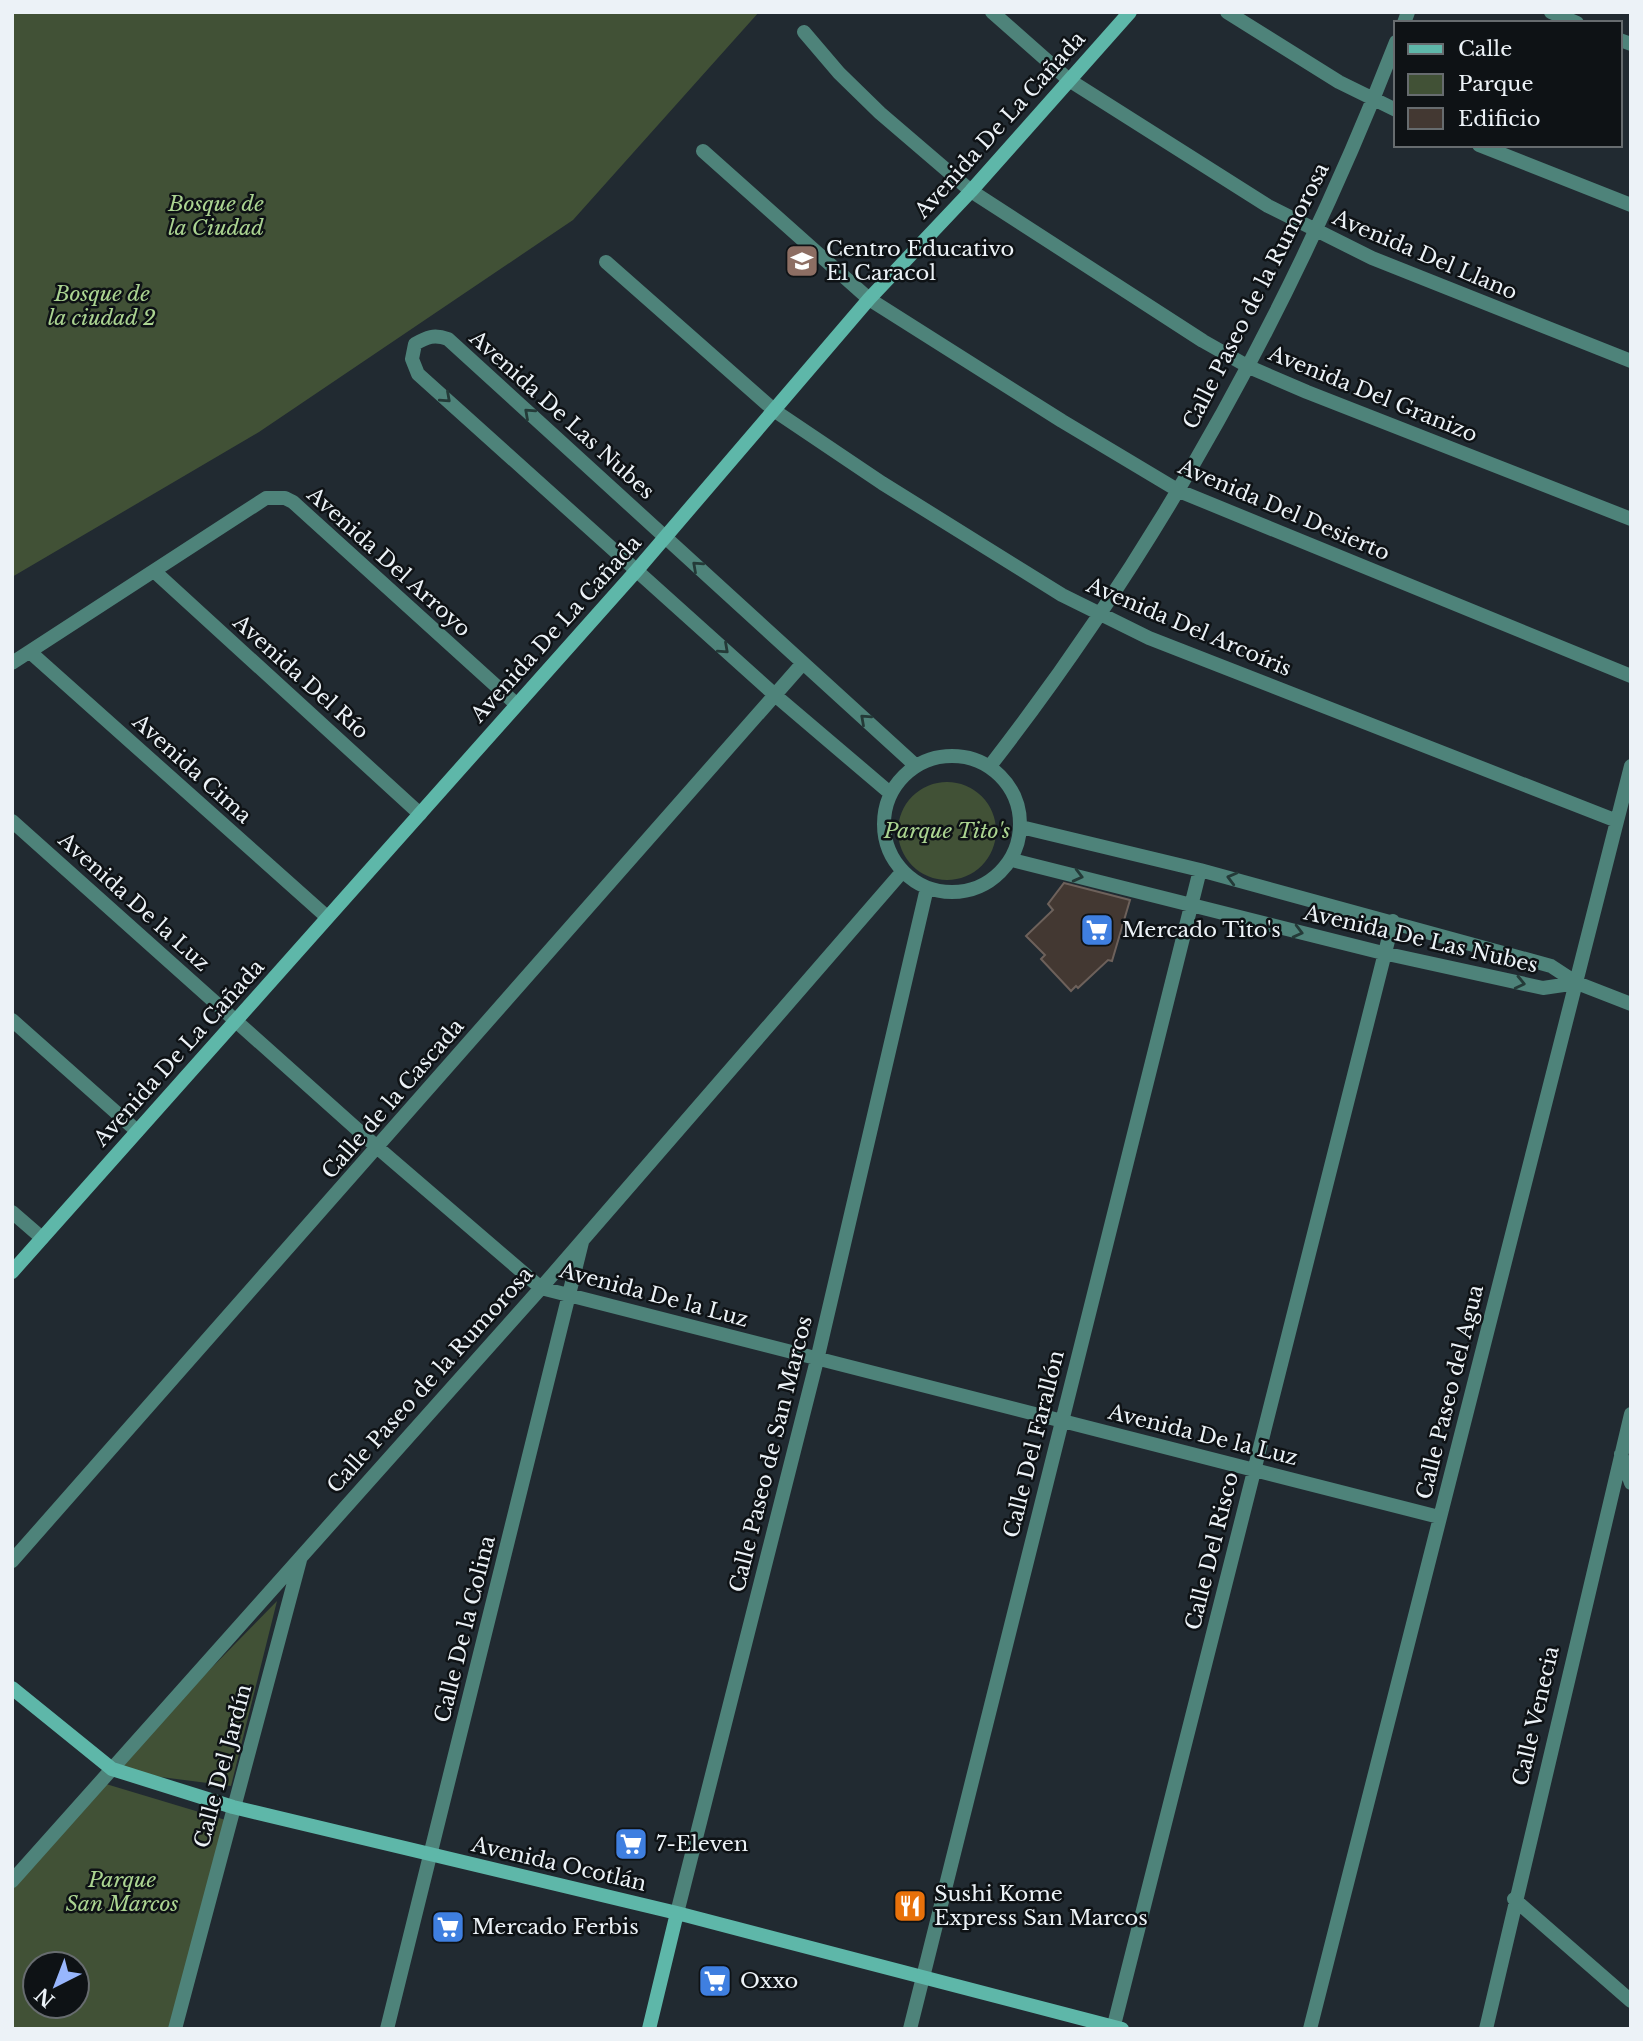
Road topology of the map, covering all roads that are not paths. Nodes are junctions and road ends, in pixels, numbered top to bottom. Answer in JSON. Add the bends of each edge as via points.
{"nodes":[{"id":1,"x":992,"y":12,"type":"edge"},
{"id":2,"x":1130,"y":12,"type":"edge"},
{"id":3,"x":1227,"y":12,"type":"edge"},
{"id":4,"x":1551,"y":12,"type":"edge"},
{"id":5,"x":1572,"y":21,"type":"edge"},
{"id":6,"x":804,"y":32,"type":"dead end"},
{"id":7,"x":1394,"y":46,"type":"edge"},
{"id":8,"x":1069,"y":80,"type":"junction"},
{"id":9,"x":1373,"y":100,"type":"junction"},
{"id":10,"x":1394,"y":109,"type":"edge"},
{"id":11,"x":1484,"y":147,"type":"edge"},
{"id":12,"x":703,"y":151,"type":"dead end"},
{"id":13,"x":971,"y":191,"type":"junction"},
{"id":14,"x":1631,"y":205,"type":"edge"},
{"id":15,"x":1316,"y":232,"type":"junction"},
{"id":16,"x":606,"y":262,"type":"dead end"},
{"id":17,"x":869,"y":299,"type":"junction"},
{"id":18,"x":1631,"y":361,"type":"edge"},
{"id":19,"x":1249,"y":367,"type":"junction"},
{"id":20,"x":775,"y":411,"type":"junction"},
{"id":21,"x":1179,"y":491,"type":"junction"},
{"id":22,"x":1631,"y":519,"type":"edge"},
{"id":23,"x":665,"y":537,"type":"junction"},
{"id":24,"x":637,"y":570,"type":"junction"},
{"id":25,"x":154,"y":571,"type":"junction"},
{"id":26,"x":1100,"y":615,"type":"junction"},
{"id":27,"x":30,"y":652,"type":"junction"},
{"id":28,"x":12,"y":663,"type":"edge"},
{"id":29,"x":803,"y":663,"type":"junction"},
{"id":30,"x":1631,"y":676,"type":"edge"},
{"id":31,"x":776,"y":696,"type":"junction"},
{"id":32,"x":516,"y":704,"type":"junction"},
{"id":33,"x":915,"y":765,"type":"junction"},
{"id":34,"x":990,"y":766,"type":"junction"},
{"id":35,"x":1631,"y":766,"type":"edge"},
{"id":36,"x":890,"y":793,"type":"junction"},
{"id":37,"x":420,"y":814,"type":"junction"},
{"id":38,"x":12,"y":821,"type":"edge"},
{"id":39,"x":1618,"y":821,"type":"junction"},
{"id":40,"x":1021,"y":827,"type":"junction"},
{"id":41,"x":1012,"y":859,"type":"junction"},
{"id":42,"x":1200,"y":870,"type":"junction"},
{"id":43,"x":902,"y":872,"type":"junction"},
{"id":44,"x":927,"y":888,"type":"junction"},
{"id":45,"x":1191,"y":905,"type":"junction"},
{"id":46,"x":327,"y":918,"type":"junction"},
{"id":47,"x":1393,"y":921,"type":"junction"},
{"id":48,"x":1383,"y":953,"type":"junction"},
{"id":49,"x":1577,"y":983,"type":"junction"},
{"id":50,"x":1631,"y":1004,"type":"edge"},
{"id":51,"x":12,"y":1020,"type":"edge"},
{"id":52,"x":236,"y":1022,"type":"junction"},
{"id":53,"x":137,"y":1131,"type":"junction"},
{"id":54,"x":377,"y":1148,"type":"junction"},
{"id":55,"x":12,"y":1212,"type":"edge"},
{"id":56,"x":42,"y":1238,"type":"junction"},
{"id":57,"x":583,"y":1240,"type":"junction"},
{"id":58,"x":12,"y":1272,"type":"edge"},
{"id":59,"x":541,"y":1288,"type":"junction"},
{"id":60,"x":571,"y":1295,"type":"junction"},
{"id":61,"x":817,"y":1360,"type":"junction"},
{"id":62,"x":1631,"y":1414,"type":"edge"},
{"id":63,"x":1062,"y":1422,"type":"junction"},
{"id":64,"x":1620,"y":1453,"type":"junction"},
{"id":65,"x":1255,"y":1468,"type":"junction"},
{"id":66,"x":1631,"y":1483,"type":"edge"},
{"id":67,"x":1439,"y":1517,"type":"junction"},
{"id":68,"x":302,"y":1555,"type":"junction"},
{"id":69,"x":12,"y":1561,"type":"edge"},
{"id":70,"x":12,"y":1688,"type":"edge"},
{"id":71,"x":112,"y":1769,"type":"junction"},
{"id":72,"x":233,"y":1807,"type":"junction"},
{"id":73,"x":431,"y":1854,"type":"junction"},
{"id":74,"x":12,"y":1881,"type":"edge"},
{"id":75,"x":1514,"y":1899,"type":"junction"},
{"id":76,"x":677,"y":1913,"type":"junction"},
{"id":77,"x":922,"y":1977,"type":"junction"},
{"id":78,"x":1631,"y":2001,"type":"edge"},
{"id":79,"x":1116,"y":2028,"type":"edge"},
{"id":80,"x":175,"y":2029,"type":"edge"},
{"id":81,"x":387,"y":2029,"type":"edge"},
{"id":82,"x":649,"y":2029,"type":"edge"},
{"id":83,"x":910,"y":2029,"type":"edge"},
{"id":84,"x":1310,"y":2029,"type":"edge"},
{"id":85,"x":1486,"y":2029,"type":"edge"}],
"edges":[{"from":1,"to":8,"type":"street","name":"Avenida Del Llano"},
{"from":2,"to":8,"type":"main road","name":"Avenida De La Cañada"},
{"from":3,"to":9,"type":"street"},
{"from":4,"to":5,"type":"street"},
{"from":6,"to":13,"type":"street","name":"Avenida Del Granizo","via":[[880,113]]},
{"from":7,"to":9,"type":"street","name":"Calle Paseo de la Rumorosa"},
{"from":8,"to":13,"type":"main road","name":"Avenida De La Cañada"},
{"from":8,"to":15,"type":"street","name":"Avenida Del Llano"},
{"from":9,"to":10,"type":"street"},
{"from":9,"to":15,"type":"street","name":"Calle Paseo de la Rumorosa"},
{"from":11,"to":14,"type":"street"},
{"from":12,"to":17,"type":"street","name":"Avenida Del Desierto"},
{"from":13,"to":17,"type":"main road","name":"Avenida De La Cañada"},
{"from":13,"to":19,"type":"street","name":"Avenida Del Granizo"},
{"from":15,"to":18,"type":"street","name":"Avenida Del Llano"},
{"from":15,"to":19,"type":"street","name":"Calle Paseo de la Rumorosa"},
{"from":16,"to":20,"type":"street","name":"Avenida Del Arcoíris"},
{"from":17,"to":20,"type":"main road","name":"Avenida De La Cañada"},
{"from":17,"to":21,"type":"street","name":"Avenida Del Desierto"},
{"from":19,"to":21,"type":"street","name":"Calle Paseo de la Rumorosa"},
{"from":19,"to":22,"type":"street","name":"Avenida Del Granizo"},
{"from":20,"to":23,"type":"main road","name":"Avenida De La Cañada"},
{"from":20,"to":26,"type":"street","name":"Avenida Del Arcoíris","via":[[939,519]]},
{"from":21,"to":26,"type":"street","name":"Calle Paseo de la Rumorosa"},
{"from":21,"to":30,"type":"street","name":"Avenida Del Desierto"},
{"from":23,"to":24,"type":"main road","name":"Avenida De La Cañada"},
{"from":23,"to":24,"type":"street","name":"Avenida De Las Nubes","one_way":true,"via":[[448,339],[438,335],[415,344],[412,359],[418,374]]},
{"from":29,"to":23,"type":"street","name":"Avenida De Las Nubes","one_way":true},
{"from":24,"to":31,"type":"street","name":"Avenida De Las Nubes","one_way":true},
{"from":24,"to":32,"type":"main road","name":"Avenida De La Cañada"},
{"from":25,"to":27,"type":"street","name":"Avenida Del Arroyo"},
{"from":25,"to":32,"type":"street","name":"Avenida Del Arroyo","via":[[266,498],[285,498]]},
{"from":25,"to":37,"type":"street","name":"Avenida Del Río"},
{"from":26,"to":34,"type":"street","name":"Calle Paseo de la Rumorosa"},
{"from":26,"to":39,"type":"street","name":"Avenida Del Arcoíris","via":[[1243,676]]},
{"from":27,"to":28,"type":"street","name":"Avenida Del Arroyo"},
{"from":27,"to":46,"type":"street","name":"Avenida Cima"},
{"from":29,"to":31,"type":"street","name":"Calle de la Cascada"},
{"from":33,"to":29,"type":"street","name":"Avenida De Las Nubes","one_way":true},
{"from":31,"to":36,"type":"street","name":"Avenida De Las Nubes"},
{"from":31,"to":54,"type":"street","name":"Calle de la Cascada"},
{"from":32,"to":37,"type":"main road","name":"Avenida De La Cañada"},
{"from":33,"to":34,"type":"street","via":[[940,756],[966,756]]},
{"from":33,"to":36,"type":"street"},
{"from":34,"to":40,"type":"street","via":[[1013,793]]},
{"from":35,"to":39,"type":"street","name":"Calle Paseo del Agua"},
{"from":36,"to":43,"type":"street","via":[[883,821],[887,848]]},
{"from":37,"to":46,"type":"main road","name":"Avenida De La Cañada"},
{"from":38,"to":52,"type":"street","name":"Avenida De la Luz"},
{"from":39,"to":49,"type":"street","name":"Calle Paseo del Agua"},
{"from":40,"to":41,"type":"street"},
{"from":40,"to":42,"type":"street","name":"Avenida De Las Nubes"},
{"from":41,"to":44,"type":"street","via":[[996,878],[974,890],[950,893]]},
{"from":41,"to":45,"type":"street","name":"Avenida De Las Nubes","one_way":true},
{"from":42,"to":45,"type":"street","name":"Calle Del Farallón"},
{"from":47,"to":42,"type":"street","name":"Avenida De Las Nubes","one_way":true},
{"from":43,"to":44,"type":"street"},
{"from":43,"to":57,"type":"street","name":"Calle Paseo de la Rumorosa"},
{"from":44,"to":61,"type":"street","name":"Calle Paseo de San Marcos"},
{"from":45,"to":48,"type":"street","name":"Avenida De Las Nubes","one_way":true},
{"from":45,"to":63,"type":"street","name":"Calle Del Farallón"},
{"from":46,"to":52,"type":"main road","name":"Avenida De La Cañada"},
{"from":47,"to":48,"type":"street","name":"Calle Del Risco"},
{"from":47,"to":49,"type":"street","name":"Avenida De Las Nubes","via":[[1551,965]]},
{"from":48,"to":49,"type":"street","name":"Avenida De Las Nubes","one_way":true,"via":[[1542,989]]},
{"from":48,"to":65,"type":"street","name":"Calle Del Risco"},
{"from":49,"to":50,"type":"street","name":"Avenida De Las Nubes"},
{"from":49,"to":67,"type":"street","name":"Calle Paseo del Agua"},
{"from":51,"to":53,"type":"street"},
{"from":52,"to":53,"type":"main road","name":"Avenida De La Cañada"},
{"from":52,"to":54,"type":"street","name":"Avenida De la Luz"},
{"from":53,"to":56,"type":"main road","name":"Avenida De La Cañada"},
{"from":54,"to":59,"type":"street","name":"Avenida De la Luz"},
{"from":54,"to":69,"type":"street","name":"Calle de la Cascada"},
{"from":55,"to":56,"type":"street"},
{"from":56,"to":58,"type":"main road","name":"Avenida De La Cañada"},
{"from":57,"to":59,"type":"street","name":"Calle Paseo de la Rumorosa"},
{"from":57,"to":60,"type":"street","name":"Calle De la Colina"},
{"from":59,"to":60,"type":"street","name":"Avenida De la Luz"},
{"from":59,"to":68,"type":"street","name":"Calle Paseo de la Rumorosa"},
{"from":60,"to":61,"type":"street","name":"Avenida De la Luz"},
{"from":60,"to":73,"type":"street","name":"Calle De la Colina"},
{"from":61,"to":63,"type":"street","name":"Avenida De la Luz"},
{"from":61,"to":76,"type":"street","name":"Calle Paseo de San Marcos"},
{"from":62,"to":64,"type":"street","name":"Calle Venecia"},
{"from":63,"to":65,"type":"street","name":"Avenida De la Luz"},
{"from":63,"to":77,"type":"street","name":"Calle Del Farallón"},
{"from":64,"to":66,"type":"street"},
{"from":64,"to":75,"type":"street","name":"Calle Venecia"},
{"from":65,"to":67,"type":"street","name":"Avenida De la Luz"},
{"from":65,"to":79,"type":"street","name":"Calle Del Risco"},
{"from":67,"to":84,"type":"street","name":"Calle Paseo del Agua"},
{"from":68,"to":71,"type":"street","name":"Calle Paseo de la Rumorosa"},
{"from":68,"to":72,"type":"street","name":"Calle Del Jardín"},
{"from":70,"to":71,"type":"main road","name":"Avenida Ocotlán"},
{"from":71,"to":72,"type":"main road","name":"Avenida Ocotlán"},
{"from":71,"to":74,"type":"street","name":"Calle Paseo de la Rumorosa"},
{"from":72,"to":73,"type":"main road","name":"Avenida Ocotlán"},
{"from":72,"to":80,"type":"street","name":"Calle Del Jardín"},
{"from":73,"to":76,"type":"main road","name":"Avenida Ocotlán"},
{"from":73,"to":81,"type":"street","name":"Calle De la Colina"},
{"from":75,"to":78,"type":"street"},
{"from":75,"to":85,"type":"street","name":"Calle Venecia"},
{"from":76,"to":77,"type":"main road","name":"Avenida Ocotlán"},
{"from":76,"to":82,"type":"main road","name":"Calle Paseo de San Marcos"},
{"from":77,"to":79,"type":"main road","name":"Avenida Ocotlán"},
{"from":77,"to":83,"type":"street","name":"Calle Del Farallón"}]}
